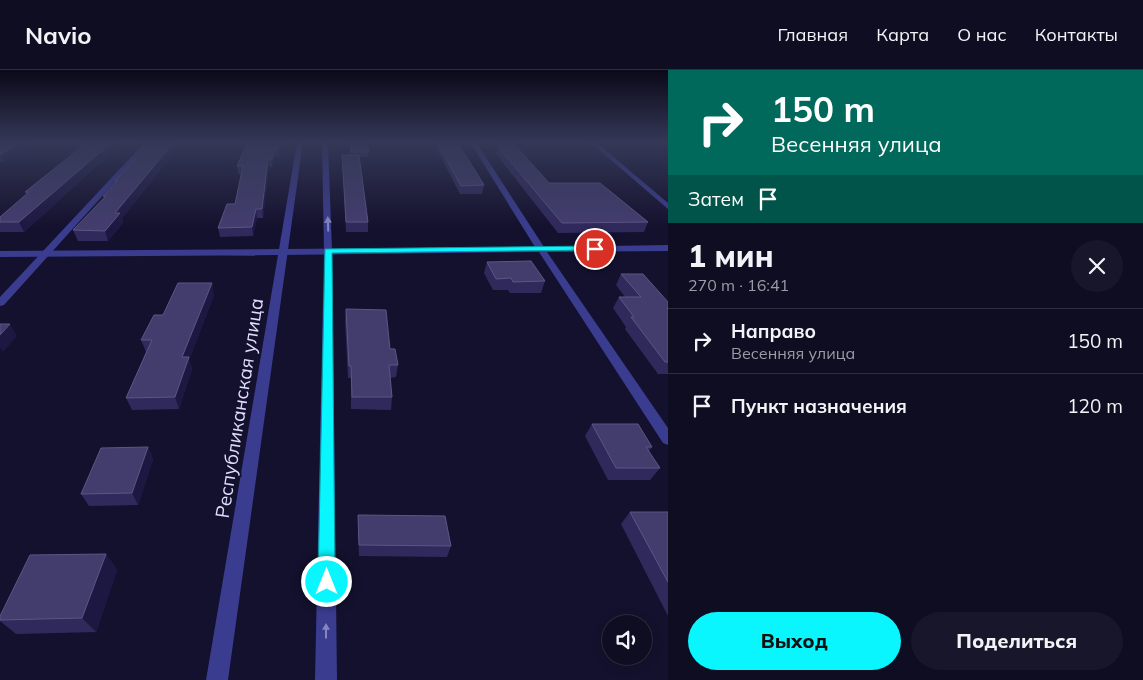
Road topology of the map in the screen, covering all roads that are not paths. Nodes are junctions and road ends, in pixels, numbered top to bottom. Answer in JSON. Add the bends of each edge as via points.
{"nodes":[{"id":1,"x":122,"y":170,"type":"edge"},
{"id":2,"x":296,"y":170,"type":"edge"},
{"id":3,"x":326,"y":170,"type":"edge"},
{"id":4,"x":491,"y":170,"type":"edge"},
{"id":5,"x":626,"y":170,"type":"edge"},
{"id":6,"x":668,"y":207,"type":"edge"},
{"id":7,"x":668,"y":248,"type":"edge"},
{"id":8,"x":541,"y":249,"type":"junction"},
{"id":9,"x":328,"y":251,"type":"junction"},
{"id":10,"x":283,"y":252,"type":"junction"},
{"id":11,"x":0,"y":254,"type":"edge"},
{"id":12,"x":45,"y":254,"type":"junction"},
{"id":13,"x":0,"y":303,"type":"edge"},
{"id":14,"x":668,"y":439,"type":"edge"},
{"id":15,"x":217,"y":680,"type":"edge"},
{"id":16,"x":326,"y":680,"type":"edge"}],
"edges":[{"from":1,"to":12,"type":"street"},
{"from":2,"to":10,"type":"street","name":"Республиканская улица"},
{"from":9,"to":3,"type":"street","one_way":true},
{"from":4,"to":8,"type":"street"},
{"from":5,"to":6,"type":"street"},
{"from":7,"to":8,"type":"street"},
{"from":8,"to":9,"type":"street"},
{"from":8,"to":14,"type":"street"},
{"from":9,"to":10,"type":"street"},
{"from":16,"to":9,"type":"street","one_way":true},
{"from":10,"to":12,"type":"street"},
{"from":10,"to":15,"type":"street","name":"Республиканская улица"},
{"from":11,"to":12,"type":"street"},
{"from":12,"to":13,"type":"street"}]}
